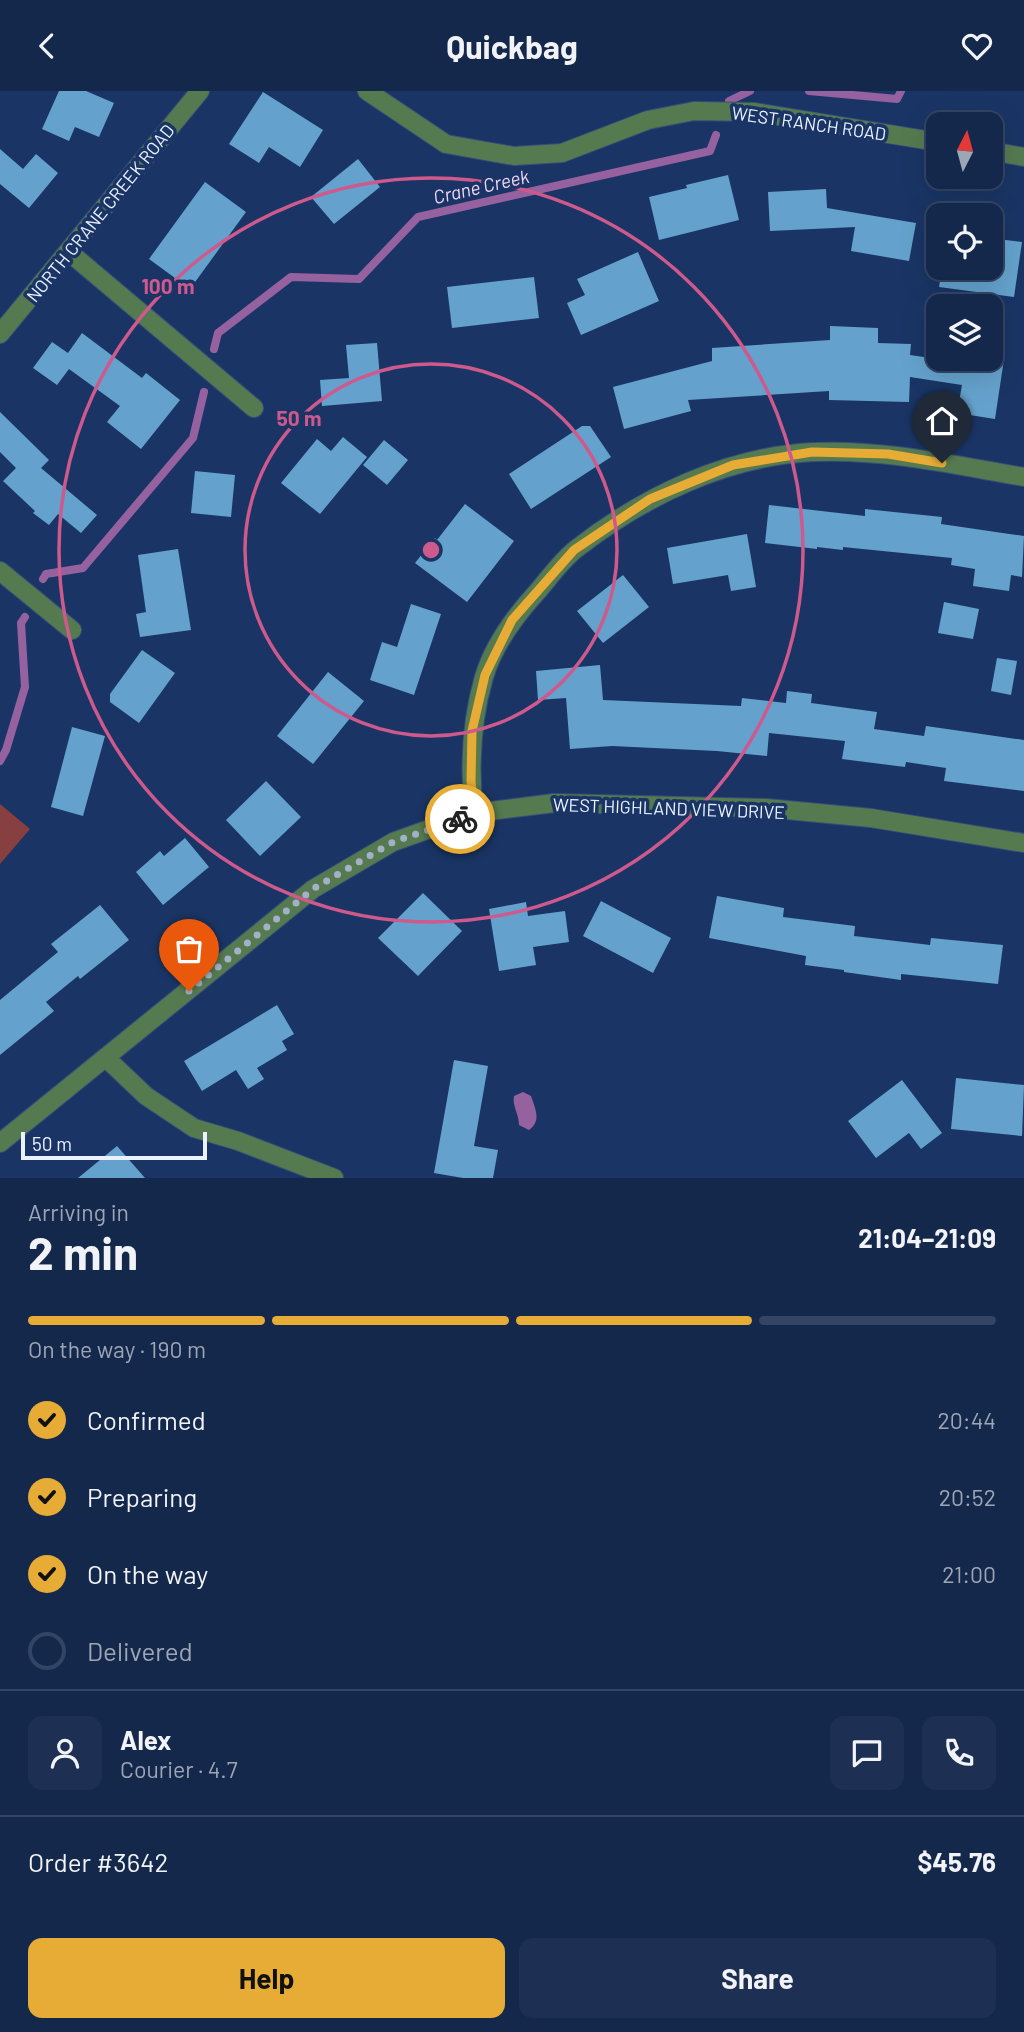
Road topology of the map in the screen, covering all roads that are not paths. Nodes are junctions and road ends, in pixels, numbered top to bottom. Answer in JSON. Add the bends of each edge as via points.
{"nodes":[{"id":1,"x":200,"y":91,"type":"edge"},
{"id":2,"x":367,"y":91,"type":"edge"},
{"id":3,"x":926,"y":140,"type":"edge"},
{"id":4,"x":1003,"y":153,"type":"edge"},
{"id":5,"x":1024,"y":157,"type":"edge"},
{"id":6,"x":69,"y":252,"type":"junction"},
{"id":7,"x":0,"y":334,"type":"edge"},
{"id":8,"x":254,"y":408,"type":"dead end"},
{"id":9,"x":1024,"y":477,"type":"edge"},
{"id":10,"x":0,"y":571,"type":"edge"},
{"id":11,"x":72,"y":629,"type":"dead end"},
{"id":12,"x":474,"y":813,"type":"junction"},
{"id":13,"x":1024,"y":843,"type":"edge"},
{"id":14,"x":106,"y":1058,"type":"junction"},
{"id":15,"x":0,"y":1143,"type":"edge"},
{"id":16,"x":334,"y":1178,"type":"edge"}],
"edges":[{"from":1,"to":6,"type":"street","name":"NORTH CRANE CREEK ROAD"},
{"from":2,"to":3,"type":"street","name":"WEST RANCH ROAD","via":[[446,144],[514,156],[562,153],[648,120],[694,111],[754,112]]},
{"from":4,"to":5,"type":"street"},
{"from":6,"to":7,"type":"street","name":"NORTH CRANE CREEK ROAD"},
{"from":6,"to":8,"type":"street"},
{"from":9,"to":12,"type":"street","via":[[888,454],[812,452],[733,465],[650,499],[574,550],[512,620],[485,675],[472,731]]},
{"from":10,"to":11,"type":"street"},
{"from":12,"to":13,"type":"street","name":"WEST HIGHLAND VIEW DRIVE","via":[[554,803],[766,808],[871,818]]},
{"from":12,"to":14,"type":"street","name":"WEST HIGHLAND VIEW DRIVE","via":[[393,842],[313,889]]},
{"from":14,"to":15,"type":"street","name":"WEST HIGHLAND VIEW DRIVE"},
{"from":14,"to":16,"type":"street","via":[[146,1096],[194,1128]]}]}
